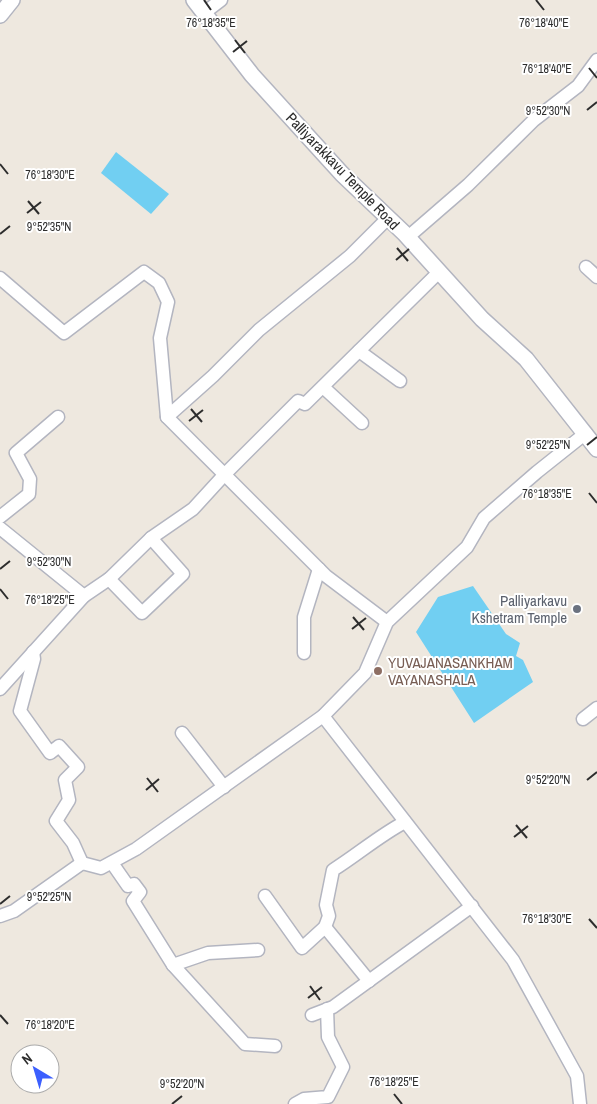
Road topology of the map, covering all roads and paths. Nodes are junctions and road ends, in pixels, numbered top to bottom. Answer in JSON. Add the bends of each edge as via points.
{"nodes":[{"id":1,"x":12,"y":0,"type":"edge"},
{"id":2,"x":194,"y":0,"type":"edge"},
{"id":3,"x":222,"y":0,"type":"edge"},
{"id":4,"x":204,"y":14,"type":"junction"},
{"id":5,"x":0,"y":15,"type":"edge"},
{"id":6,"x":597,"y":60,"type":"edge"},
{"id":7,"x":388,"y":218,"type":"junction"},
{"id":8,"x":408,"y":237,"type":"junction"},
{"id":9,"x":586,"y":267,"type":"dead end"},
{"id":10,"x":439,"y":272,"type":"junction"},
{"id":11,"x":597,"y":277,"type":"edge"},
{"id":12,"x":0,"y":278,"type":"edge"},
{"id":13,"x":359,"y":351,"type":"junction"},
{"id":14,"x":400,"y":381,"type":"dead end"},
{"id":15,"x":323,"y":387,"type":"junction"},
{"id":16,"x":58,"y":417,"type":"dead end"},
{"id":17,"x":167,"y":417,"type":"junction"},
{"id":18,"x":362,"y":423,"type":"dead end"},
{"id":19,"x":593,"y":441,"type":"edge"},
{"id":20,"x":225,"y":474,"type":"junction"},
{"id":21,"x":0,"y":516,"type":"edge"},
{"id":22,"x":0,"y":528,"type":"edge"},
{"id":23,"x":151,"y":538,"type":"junction"},
{"id":24,"x":319,"y":569,"type":"junction"},
{"id":25,"x":109,"y":579,"type":"junction"},
{"id":26,"x":84,"y":596,"type":"junction"},
{"id":27,"x":387,"y":622,"type":"junction"},
{"id":28,"x":33,"y":652,"type":"junction"},
{"id":29,"x":304,"y":653,"type":"dead end"},
{"id":30,"x":0,"y":689,"type":"edge"},
{"id":31,"x":597,"y":708,"type":"edge"},
{"id":32,"x":323,"y":716,"type":"junction"},
{"id":33,"x":584,"y":719,"type":"dead end"},
{"id":34,"x":182,"y":733,"type":"dead end"},
{"id":35,"x":224,"y":787,"type":"junction"},
{"id":36,"x":405,"y":822,"type":"junction"},
{"id":37,"x":112,"y":862,"type":"junction"},
{"id":38,"x":82,"y":863,"type":"junction"},
{"id":39,"x":265,"y":896,"type":"dead end"},
{"id":40,"x":472,"y":906,"type":"junction"},
{"id":41,"x":0,"y":916,"type":"edge"},
{"id":42,"x":325,"y":927,"type":"junction"},
{"id":43,"x":258,"y":950,"type":"dead end"},
{"id":44,"x":173,"y":966,"type":"junction"},
{"id":45,"x":369,"y":981,"type":"junction"},
{"id":46,"x":327,"y":1009,"type":"junction"},
{"id":47,"x":312,"y":1015,"type":"dead end"},
{"id":48,"x":275,"y":1046,"type":"dead end"},
{"id":49,"x":295,"y":1104,"type":"edge"},
{"id":50,"x":580,"y":1104,"type":"edge"}],
"edges":[{"from":1,"to":5,"type":"street"},
{"from":2,"to":4,"type":"street","name":"Palliyarakkavu Temple Road"},
{"from":3,"to":4,"type":"street"},
{"from":4,"to":7,"type":"street","name":"Palliyarakkavu Temple Road","via":[[252,75],[342,174]]},
{"from":6,"to":8,"type":"street","via":[[578,86],[534,120],[468,186]]},
{"from":7,"to":8,"type":"street","name":"Palliyarakkavu Temple Road"},
{"from":7,"to":17,"type":"street","via":[[350,256],[259,330]]},
{"from":8,"to":10,"type":"street","name":"Palliyarakkavu Temple Road"},
{"from":9,"to":11,"type":"street"},
{"from":10,"to":13,"type":"street"},
{"from":10,"to":19,"type":"street","name":"Palliyarakkavu Temple Road","via":[[482,319],[526,359]]},
{"from":12,"to":17,"type":"street","via":[[64,333],[144,272],[159,283],[168,302],[160,338]]},
{"from":13,"to":14,"type":"street"},
{"from":13,"to":15,"type":"street"},
{"from":15,"to":18,"type":"street"},
{"from":15,"to":20,"type":"street","via":[[305,404],[298,401]]},
{"from":16,"to":21,"type":"street","via":[[16,453],[30,479],[29,494]]},
{"from":17,"to":20,"type":"street"},
{"from":19,"to":27,"type":"street","via":[[537,472],[484,518],[467,547]]},
{"from":20,"to":23,"type":"street","via":[[193,509]]},
{"from":20,"to":24,"type":"street"},
{"from":22,"to":26,"type":"street"},
{"from":23,"to":25,"type":"street"},
{"from":23,"to":25,"type":"street","via":[[183,574],[142,612]]},
{"from":24,"to":27,"type":"street"},
{"from":24,"to":29,"type":"street","via":[[304,617]]},
{"from":25,"to":26,"type":"street"},
{"from":26,"to":28,"type":"street"},
{"from":27,"to":32,"type":"street","via":[[365,673]]},
{"from":28,"to":30,"type":"street"},
{"from":28,"to":38,"type":"street","via":[[34,660],[20,711],[50,753],[59,746],[78,767],[65,780],[69,800],[56,821]]},
{"from":31,"to":33,"type":"street"},
{"from":32,"to":35,"type":"street"},
{"from":32,"to":36,"type":"street"},
{"from":34,"to":35,"type":"street"},
{"from":35,"to":37,"type":"street","via":[[136,849]]},
{"from":36,"to":40,"type":"street"},
{"from":36,"to":42,"type":"street","via":[[333,870]]},
{"from":37,"to":38,"type":"street","via":[[101,868]]},
{"from":37,"to":44,"type":"street","via":[[128,886],[134,884],[140,892],[133,901]]},
{"from":38,"to":41,"type":"street","via":[[14,911]]},
{"from":39,"to":42,"type":"street","via":[[302,948]]},
{"from":40,"to":45,"type":"street"},
{"from":40,"to":50,"type":"street","via":[[513,960],[577,1076]]},
{"from":42,"to":45,"type":"street"},
{"from":43,"to":44,"type":"street","via":[[208,952]]},
{"from":44,"to":48,"type":"street","via":[[245,1044]]},
{"from":45,"to":46,"type":"street"},
{"from":46,"to":47,"type":"street"},
{"from":46,"to":49,"type":"street","via":[[328,1038],[343,1067],[328,1097],[304,1098]]}]}
